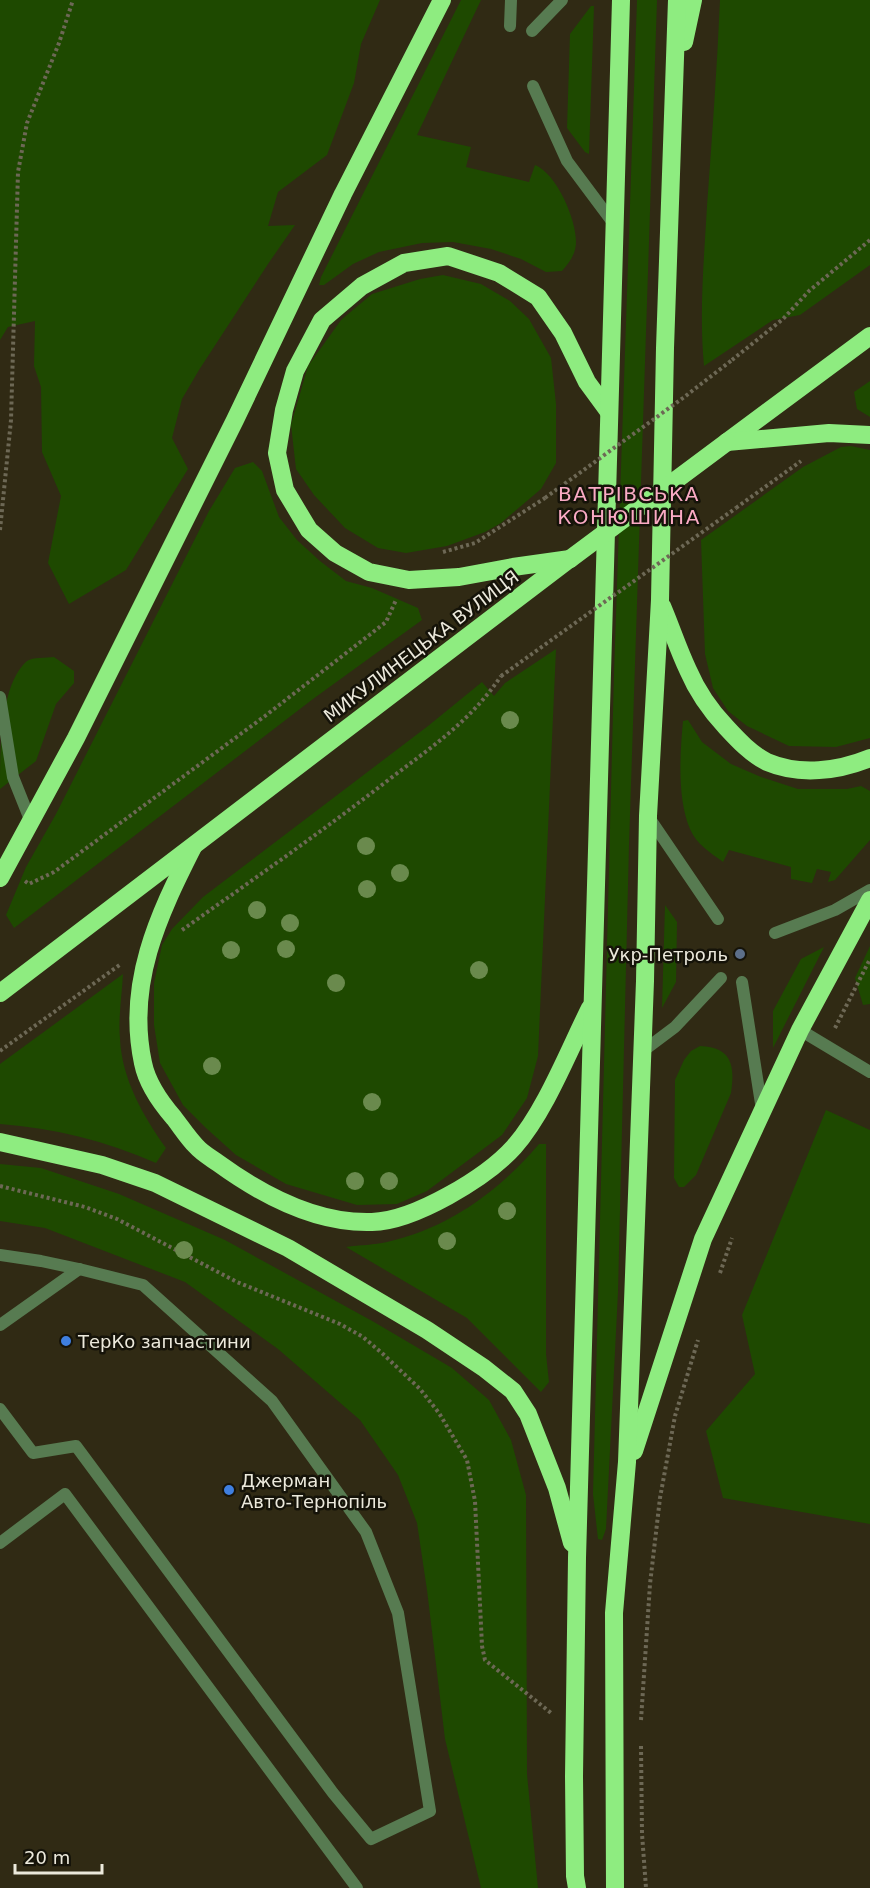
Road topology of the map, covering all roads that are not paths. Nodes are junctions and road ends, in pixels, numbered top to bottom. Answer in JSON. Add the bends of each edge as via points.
{"nodes":[{"id":1,"x":442,"y":0,"type":"edge"},
{"id":2,"x":511,"y":0,"type":"edge"},
{"id":3,"x":562,"y":0,"type":"edge"},
{"id":4,"x":621,"y":0,"type":"edge"},
{"id":5,"x":677,"y":0,"type":"edge"},
{"id":6,"x":693,"y":0,"type":"edge"},
{"id":7,"x":510,"y":26,"type":"dead end"},
{"id":8,"x":531,"y":32,"type":"dead end"},
{"id":9,"x":675,"y":85,"type":"junction"},
{"id":10,"x":533,"y":86,"type":"dead end"},
{"id":11,"x":614,"y":224,"type":"junction"},
{"id":12,"x":870,"y":336,"type":"edge"},
{"id":13,"x":609,"y":412,"type":"junction"},
{"id":14,"x":870,"y":435,"type":"edge"},
{"id":15,"x":727,"y":442,"type":"junction"},
{"id":16,"x":570,"y":559,"type":"junction"},
{"id":17,"x":660,"y":600,"type":"junction"},
{"id":18,"x":0,"y":697,"type":"edge"},
{"id":19,"x":870,"y":758,"type":"edge"},
{"id":20,"x":648,"y":816,"type":"junction"},
{"id":21,"x":31,"y":822,"type":"junction"},
{"id":22,"x":193,"y":847,"type":"junction"},
{"id":23,"x":3,"y":873,"type":"edge"},
{"id":24,"x":870,"y":890,"type":"edge"},
{"id":25,"x":870,"y":900,"type":"edge"},
{"id":26,"x":718,"y":919,"type":"dead end"},
{"id":27,"x":775,"y":933,"type":"dead end"},
{"id":28,"x":722,"y":978,"type":"dead end"},
{"id":29,"x":742,"y":982,"type":"dead end"},
{"id":30,"x":0,"y":993,"type":"edge"},
{"id":31,"x":592,"y":1004,"type":"junction"},
{"id":32,"x":800,"y":1030,"type":"junction"},
{"id":33,"x":643,"y":1052,"type":"junction"},
{"id":34,"x":870,"y":1072,"type":"edge"},
{"id":35,"x":763,"y":1111,"type":"junction"},
{"id":36,"x":0,"y":1142,"type":"edge"},
{"id":37,"x":0,"y":1255,"type":"edge"},
{"id":38,"x":79,"y":1269,"type":"junction"},
{"id":39,"x":0,"y":1325,"type":"edge"},
{"id":40,"x":0,"y":1409,"type":"edge"},
{"id":41,"x":625,"y":1479,"type":"junction"},
{"id":42,"x":0,"y":1543,"type":"edge"},
{"id":43,"x":577,"y":1558,"type":"junction"},
{"id":44,"x":357,"y":1888,"type":"edge"},
{"id":45,"x":578,"y":1888,"type":"edge"},
{"id":46,"x":615,"y":1888,"type":"edge"}],
"edges":[{"from":1,"to":21,"type":"highway"},
{"from":2,"to":7,"type":"street"},
{"from":3,"to":8,"type":"street"},
{"from":4,"to":11,"type":"highway"},
{"from":5,"to":9,"type":"highway"},
{"from":6,"to":9,"type":"highway"},
{"from":9,"to":17,"type":"highway"},
{"from":10,"to":11,"type":"street","via":[[567,161]]},
{"from":11,"to":13,"type":"highway"},
{"from":12,"to":15,"type":"highway","name":"МИКУЛИНЕЦЬКА ВУЛИЦЯ"},
{"from":13,"to":16,"type":"highway","via":[[538,297],[499,273],[448,256],[404,263],[362,286],[322,320],[295,371],[284,410],[277,453],[285,490],[309,530],[335,553],[369,572],[409,580],[459,577]]},
{"from":13,"to":31,"type":"highway"},
{"from":14,"to":15,"type":"highway","via":[[829,433]]},
{"from":15,"to":16,"type":"highway","name":"МИКУЛИНЕЦЬКА ВУЛИЦЯ","bridge":true},
{"from":16,"to":22,"type":"highway","name":"МИКУЛИНЕЦЬКА ВУЛИЦЯ"},
{"from":17,"to":19,"type":"highway","via":[[688,671],[706,704],[742,745],[766,762],[789,769],[818,771]]},
{"from":17,"to":20,"type":"highway"},
{"from":18,"to":21,"type":"street","via":[[13,777]]},
{"from":20,"to":26,"type":"street"},
{"from":20,"to":33,"type":"highway"},
{"from":21,"to":23,"type":"highway"},
{"from":22,"to":30,"type":"highway","name":"МИКУЛИНЕЦЬКА ВУЛИЦЯ"},
{"from":22,"to":31,"type":"highway","via":[[165,902],[146,955],[138,1029],[143,1065],[160,1101],[197,1148],[236,1176],[290,1206],[336,1220],[373,1222],[412,1213],[484,1173],[514,1147],[539,1111]]},
{"from":24,"to":27,"type":"street","via":[[835,910]]},
{"from":25,"to":32,"type":"highway"},
{"from":28,"to":33,"type":"street","via":[[675,1027]]},
{"from":29,"to":35,"type":"street"},
{"from":31,"to":43,"type":"highway"},
{"from":32,"to":34,"type":"street"},
{"from":32,"to":35,"type":"highway"},
{"from":33,"to":41,"type":"highway"},
{"from":35,"to":41,"type":"highway","via":[[703,1239]]},
{"from":36,"to":43,"type":"highway","via":[[102,1165],[155,1183],[288,1248],[484,1368],[513,1391],[528,1414]]},
{"from":37,"to":38,"type":"street"},
{"from":38,"to":39,"type":"street"},
{"from":38,"to":40,"type":"street","via":[[143,1286],[225,1357],[272,1401],[366,1532],[399,1612],[430,1811],[371,1839],[76,1446],[33,1453]]},
{"from":41,"to":46,"type":"highway","via":[[614,1613]]},
{"from":42,"to":44,"type":"street","via":[[65,1494]]},
{"from":43,"to":45,"type":"highway","via":[[574,1776]]}]}
